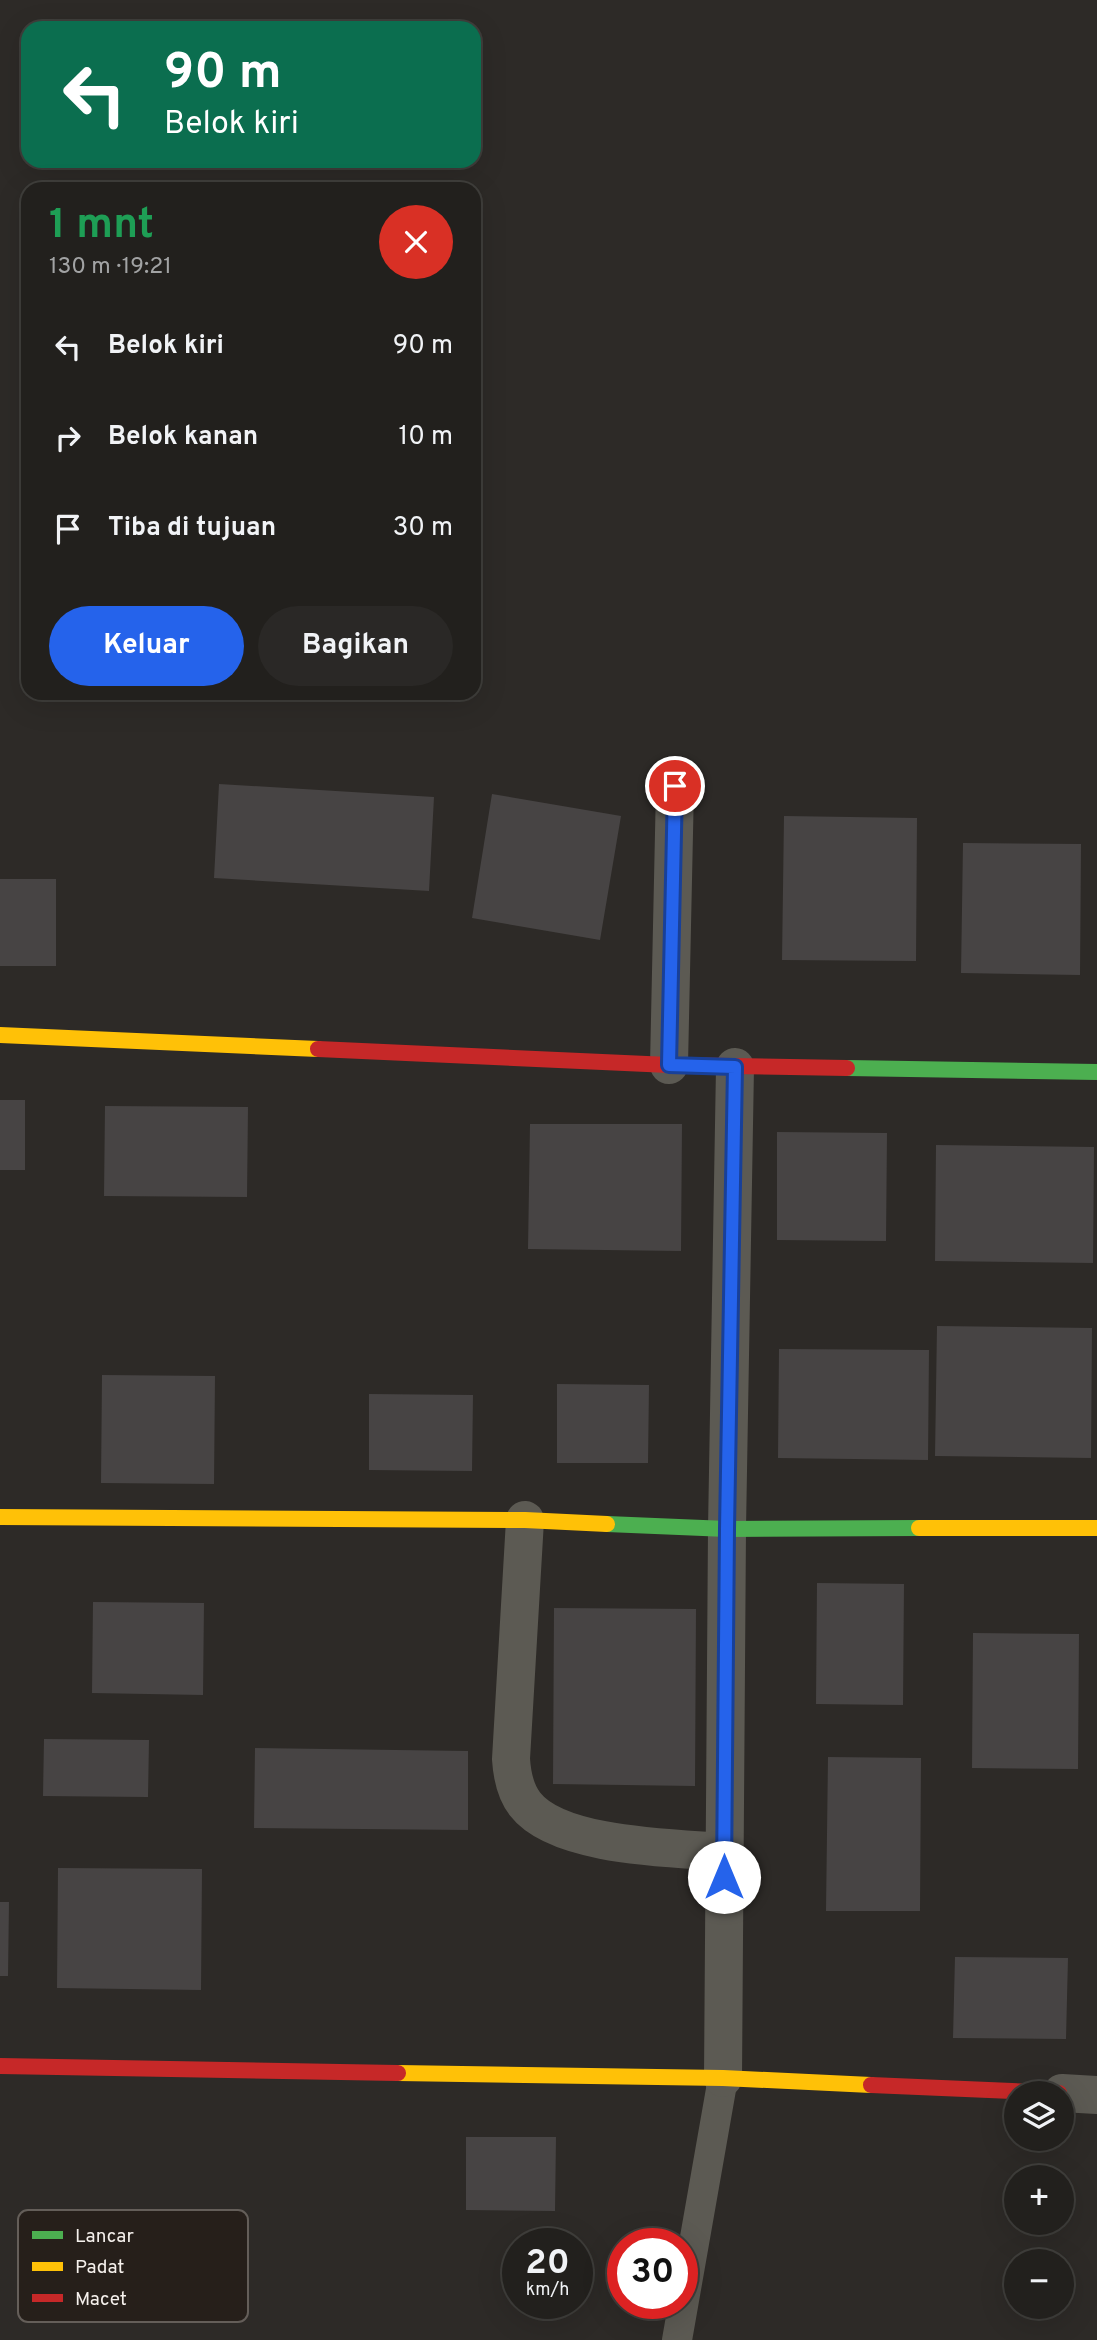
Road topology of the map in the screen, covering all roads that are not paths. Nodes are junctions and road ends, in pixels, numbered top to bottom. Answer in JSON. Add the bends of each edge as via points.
{"nodes":[{"id":1,"x":675,"y":786,"type":"dead end"},
{"id":2,"x":0,"y":1034,"type":"edge"},
{"id":3,"x":669,"y":1065,"type":"junction"},
{"id":4,"x":735,"y":1067,"type":"junction"},
{"id":5,"x":1097,"y":1072,"type":"edge"},
{"id":6,"x":0,"y":1517,"type":"edge"},
{"id":7,"x":525,"y":1520,"type":"junction"},
{"id":8,"x":1097,"y":1528,"type":"edge"},
{"id":9,"x":727,"y":1529,"type":"junction"},
{"id":10,"x":724,"y":1852,"type":"junction"},
{"id":11,"x":0,"y":2066,"type":"edge"},
{"id":12,"x":723,"y":2078,"type":"junction"},
{"id":13,"x":1004,"y":2091,"type":"edge"},
{"id":14,"x":1074,"y":2094,"type":"edge"},
{"id":15,"x":1097,"y":2095,"type":"edge"},
{"id":16,"x":677,"y":2340,"type":"edge"}],
"edges":[{"from":1,"to":3,"type":"street"},
{"from":2,"to":3,"type":"street"},
{"from":3,"to":4,"type":"street"},
{"from":4,"to":5,"type":"street"},
{"from":4,"to":9,"type":"street"},
{"from":6,"to":7,"type":"street"},
{"from":7,"to":9,"type":"street"},
{"from":7,"to":10,"type":"street","via":[[511,1759],[513,1781],[525,1805],[548,1823],[576,1834],[638,1846]]},
{"from":8,"to":9,"type":"street"},
{"from":9,"to":10,"type":"street"},
{"from":10,"to":12,"type":"street"},
{"from":11,"to":12,"type":"street"},
{"from":12,"to":13,"type":"street"},
{"from":12,"to":16,"type":"lane"},
{"from":14,"to":15,"type":"street"}]}
